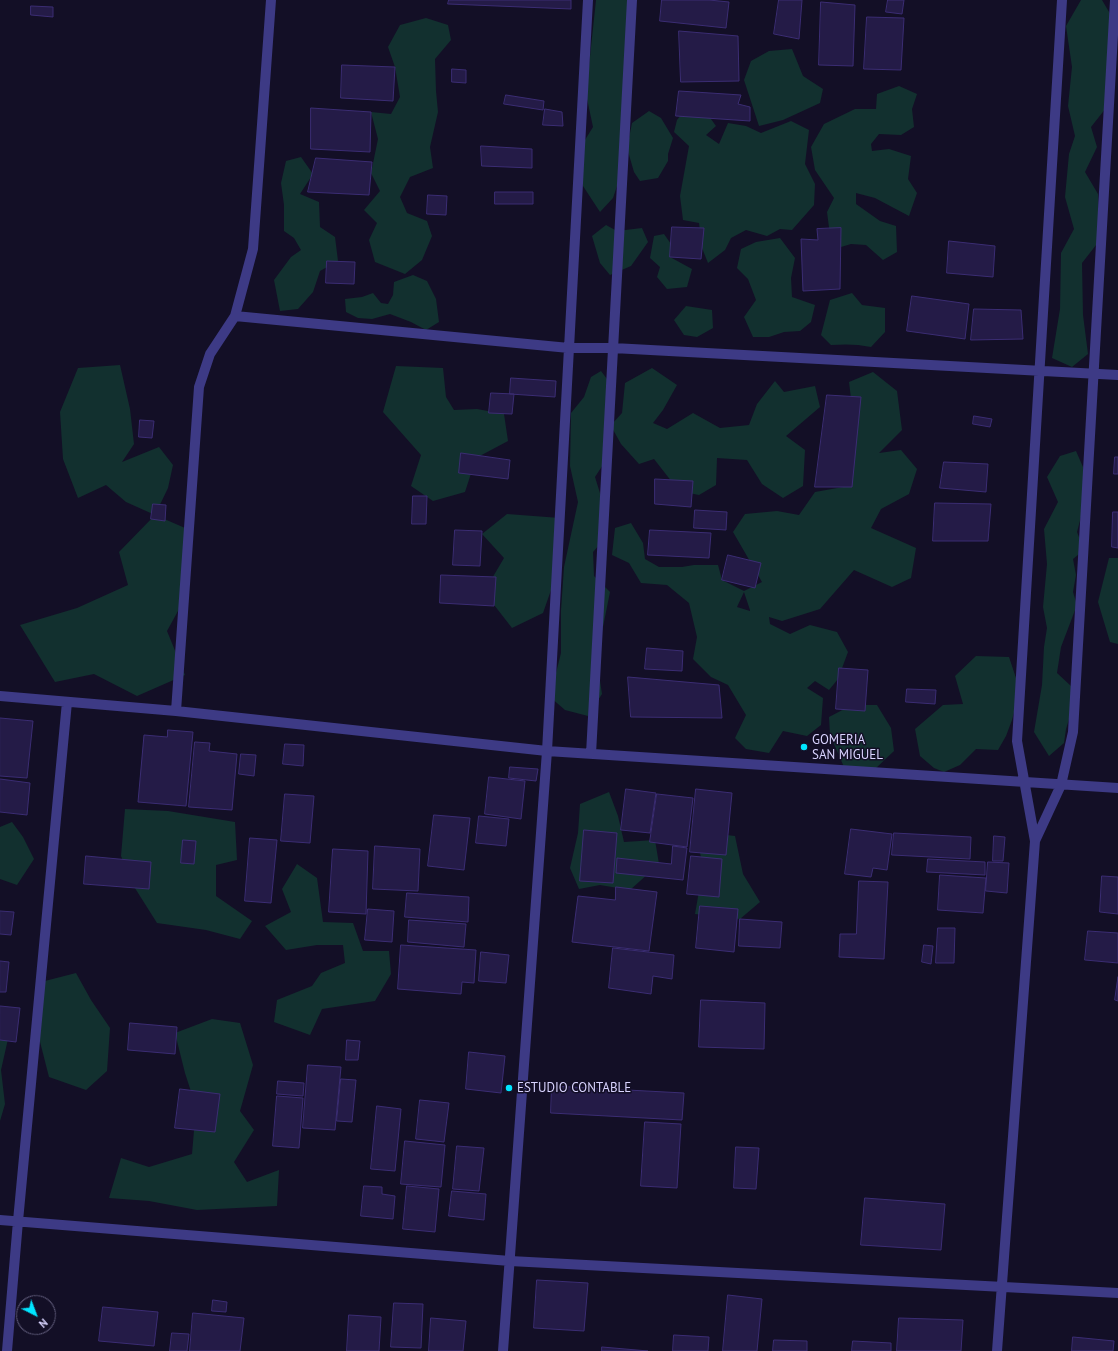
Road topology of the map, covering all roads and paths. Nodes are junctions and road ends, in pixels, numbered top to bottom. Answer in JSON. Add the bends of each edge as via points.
{"nodes":[{"id":1,"x":271,"y":0,"type":"edge"},
{"id":2,"x":588,"y":0,"type":"edge"},
{"id":3,"x":632,"y":0,"type":"edge"},
{"id":4,"x":1062,"y":0,"type":"edge"},
{"id":5,"x":1115,"y":0,"type":"edge"},
{"id":6,"x":235,"y":316,"type":"junction"},
{"id":7,"x":569,"y":348,"type":"junction"},
{"id":8,"x":613,"y":348,"type":"junction"},
{"id":9,"x":1040,"y":371,"type":"junction"},
{"id":10,"x":1094,"y":374,"type":"junction"},
{"id":11,"x":1118,"y":376,"type":"edge"},
{"id":12,"x":0,"y":696,"type":"edge"},
{"id":13,"x":67,"y":702,"type":"junction"},
{"id":14,"x":176,"y":711,"type":"junction"},
{"id":15,"x":548,"y":751,"type":"junction"},
{"id":16,"x":591,"y":754,"type":"junction"},
{"id":17,"x":1025,"y":783,"type":"junction"},
{"id":18,"x":1061,"y":785,"type":"junction"},
{"id":19,"x":1118,"y":788,"type":"edge"},
{"id":20,"x":1035,"y":842,"type":"junction"},
{"id":21,"x":0,"y":1220,"type":"edge"},
{"id":22,"x":18,"y":1221,"type":"junction"},
{"id":23,"x":510,"y":1261,"type":"junction"},
{"id":24,"x":1002,"y":1287,"type":"junction"},
{"id":25,"x":1118,"y":1293,"type":"edge"},
{"id":26,"x":7,"y":1351,"type":"edge"},
{"id":27,"x":503,"y":1351,"type":"edge"},
{"id":28,"x":997,"y":1351,"type":"edge"}],
"edges":[{"from":1,"to":6,"type":"street","via":[[253,249]]},
{"from":2,"to":7,"type":"street"},
{"from":3,"to":8,"type":"street"},
{"from":4,"to":9,"type":"street"},
{"from":5,"to":10,"type":"street"},
{"from":6,"to":7,"type":"street"},
{"from":6,"to":14,"type":"street","via":[[210,354],[199,386]]},
{"from":7,"to":8,"type":"street"},
{"from":7,"to":15,"type":"street"},
{"from":8,"to":9,"type":"street"},
{"from":8,"to":16,"type":"street"},
{"from":9,"to":10,"type":"street"},
{"from":9,"to":17,"type":"street","via":[[1017,741]]},
{"from":10,"to":11,"type":"street"},
{"from":10,"to":18,"type":"street","via":[[1073,732]]},
{"from":12,"to":13,"type":"street"},
{"from":13,"to":14,"type":"street"},
{"from":13,"to":22,"type":"street"},
{"from":14,"to":15,"type":"street"},
{"from":15,"to":16,"type":"street"},
{"from":15,"to":23,"type":"street"},
{"from":16,"to":17,"type":"street"},
{"from":17,"to":18,"type":"street"},
{"from":17,"to":20,"type":"street"},
{"from":18,"to":19,"type":"street"},
{"from":18,"to":20,"type":"street"},
{"from":20,"to":24,"type":"street"},
{"from":21,"to":22,"type":"street"},
{"from":22,"to":23,"type":"street"},
{"from":22,"to":26,"type":"street"},
{"from":23,"to":24,"type":"street"},
{"from":23,"to":27,"type":"street"},
{"from":24,"to":25,"type":"street"},
{"from":24,"to":28,"type":"street"}]}
